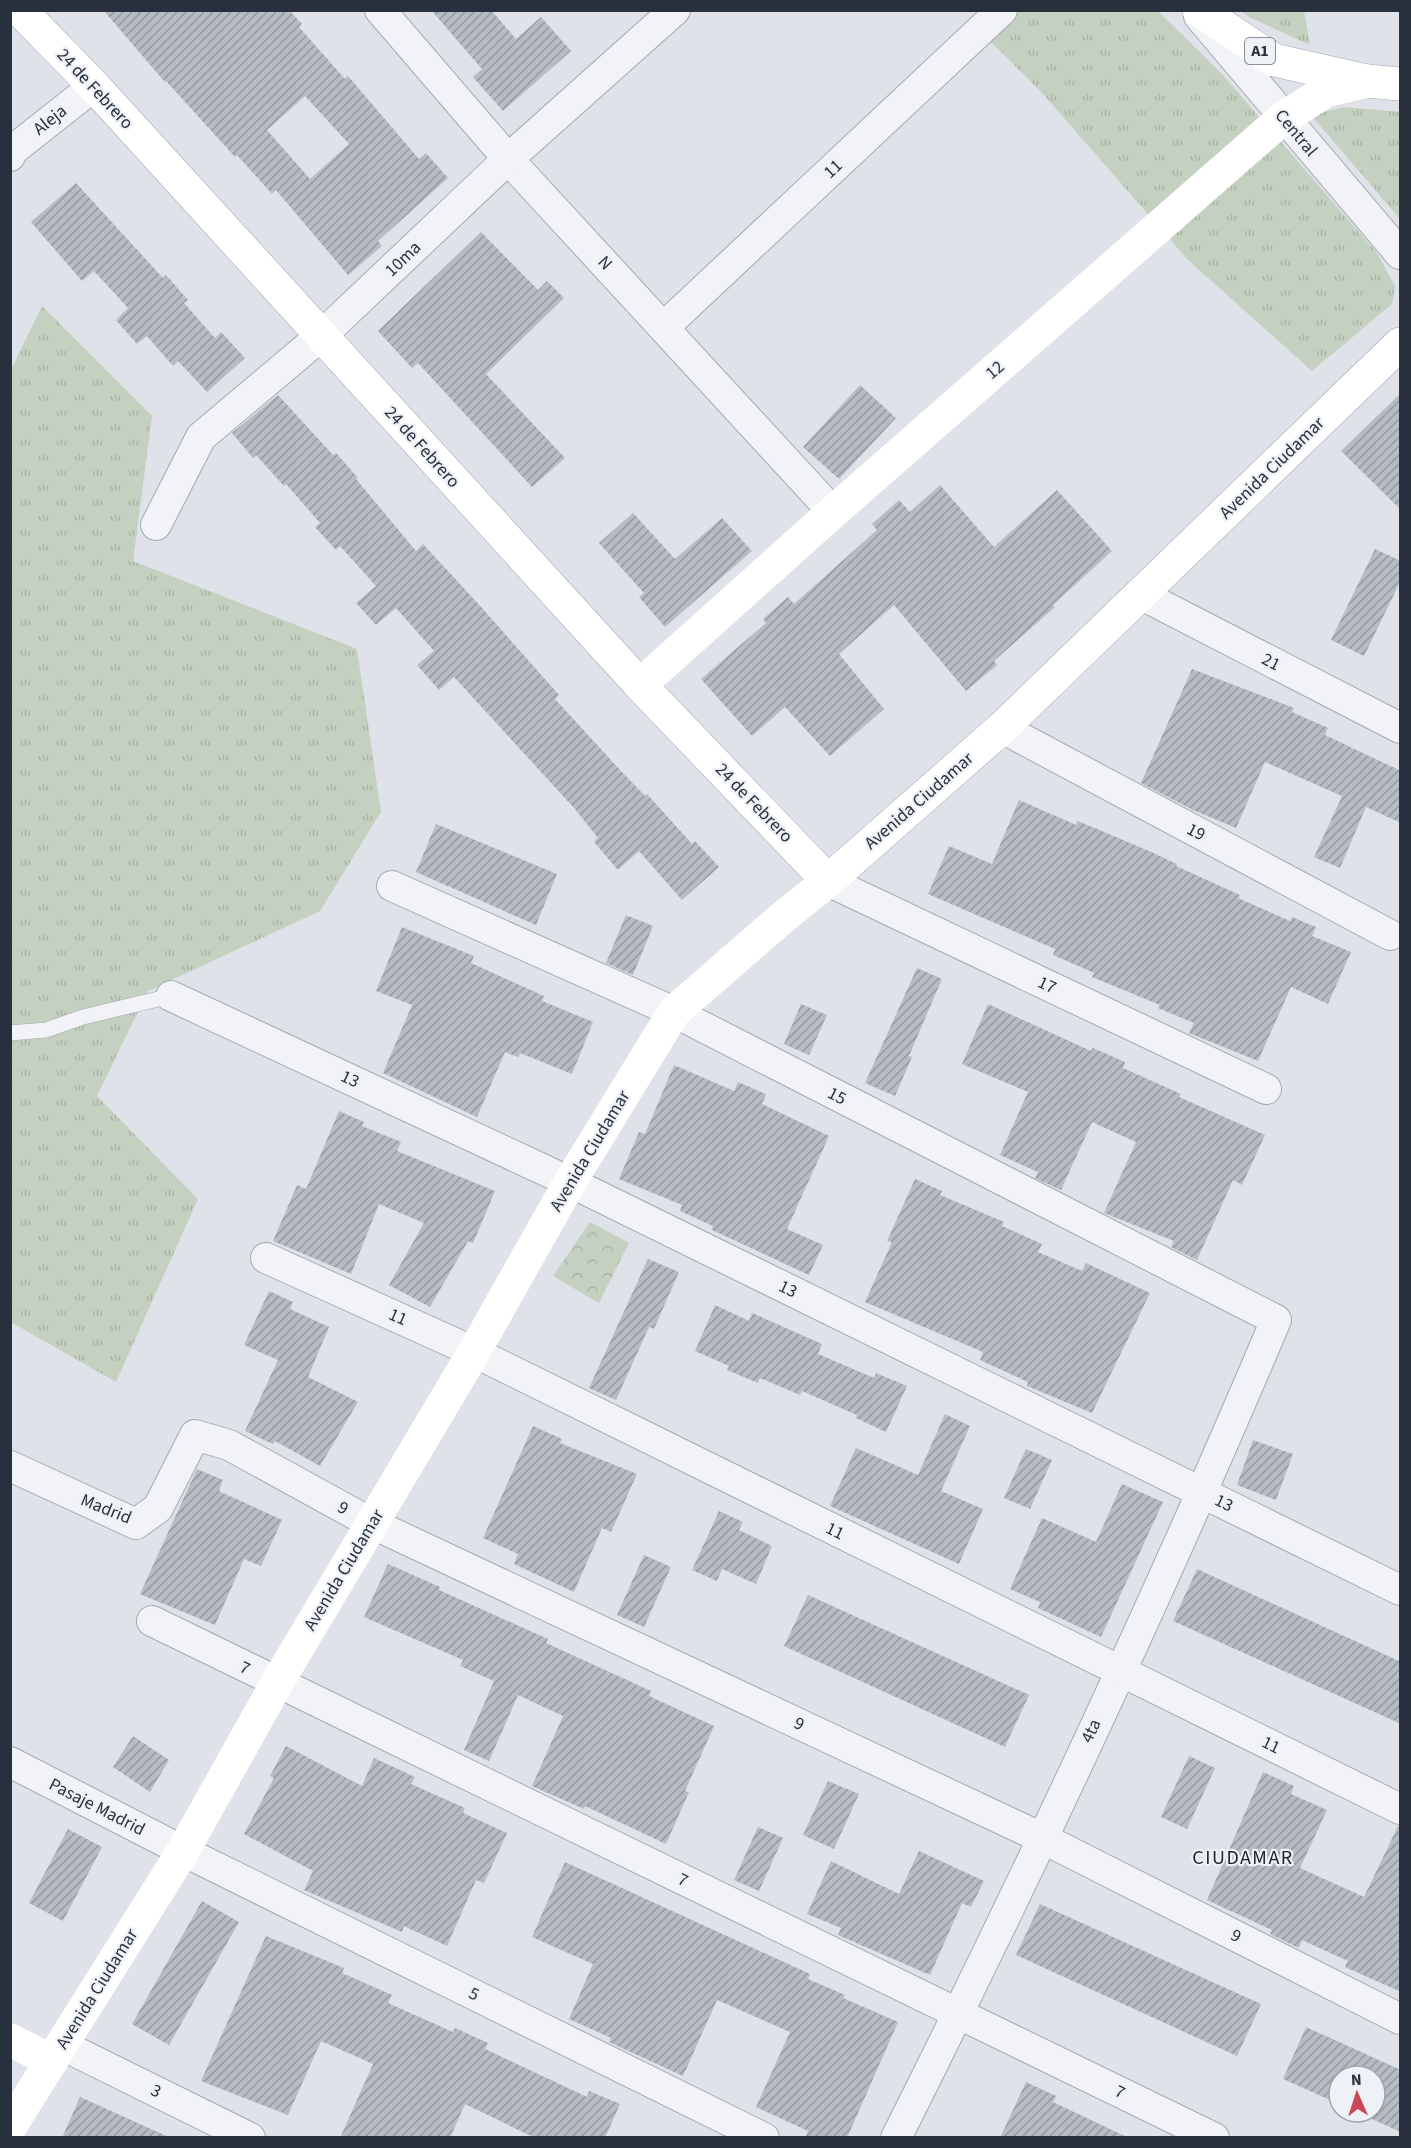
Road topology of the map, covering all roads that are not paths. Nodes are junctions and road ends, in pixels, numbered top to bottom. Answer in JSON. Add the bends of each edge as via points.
{"nodes":[{"id":1,"x":20,"y":10,"type":"edge"},
{"id":2,"x":380,"y":10,"type":"edge"},
{"id":3,"x":675,"y":10,"type":"edge"},
{"id":4,"x":1002,"y":10,"type":"edge"},
{"id":5,"x":1194,"y":10,"type":"edge"},
{"id":6,"x":1199,"y":10,"type":"edge"},
{"id":7,"x":1367,"y":81,"type":"junction"},
{"id":8,"x":1401,"y":84,"type":"edge"},
{"id":9,"x":94,"y":86,"type":"junction"},
{"id":10,"x":1283,"y":118,"type":"junction"},
{"id":11,"x":10,"y":156,"type":"edge"},
{"id":12,"x":508,"y":159,"type":"junction"},
{"id":13,"x":1401,"y":254,"type":"edge"},
{"id":14,"x":664,"y":327,"type":"junction"},
{"id":15,"x":321,"y":336,"type":"junction"},
{"id":16,"x":1397,"y":351,"type":"edge"},
{"id":17,"x":833,"y":512,"type":"junction"},
{"id":18,"x":156,"y":525,"type":"dead end"},
{"id":19,"x":1142,"y":595,"type":"junction"},
{"id":20,"x":640,"y":685,"type":"junction"},
{"id":21,"x":1401,"y":728,"type":"edge"},
{"id":22,"x":1002,"y":729,"type":"junction"},
{"id":23,"x":828,"y":881,"type":"junction"},
{"id":24,"x":392,"y":886,"type":"dead end"},
{"id":25,"x":1390,"y":935,"type":"dead end"},
{"id":26,"x":171,"y":996,"type":"joint"},
{"id":27,"x":674,"y":1012,"type":"junction"},
{"id":28,"x":10,"y":1033,"type":"edge"},
{"id":29,"x":1266,"y":1089,"type":"dead end"},
{"id":30,"x":570,"y":1182,"type":"junction"},
{"id":31,"x":266,"y":1258,"type":"dead end"},
{"id":32,"x":1276,"y":1320,"type":"joint"},
{"id":33,"x":474,"y":1352,"type":"junction"},
{"id":34,"x":195,"y":1435,"type":"joint"},
{"id":35,"x":10,"y":1466,"type":"edge"},
{"id":36,"x":1203,"y":1492,"type":"junction"},
{"id":37,"x":371,"y":1523,"type":"junction"},
{"id":38,"x":1401,"y":1590,"type":"edge"},
{"id":39,"x":152,"y":1621,"type":"dead end"},
{"id":40,"x":1118,"y":1671,"type":"junction"},
{"id":41,"x":277,"y":1683,"type":"junction"},
{"id":42,"x":10,"y":1762,"type":"edge"},
{"id":43,"x":1401,"y":1809,"type":"edge"},
{"id":44,"x":1042,"y":1838,"type":"junction"},
{"id":45,"x":183,"y":1851,"type":"junction"},
{"id":46,"x":958,"y":2013,"type":"junction"},
{"id":47,"x":1401,"y":2019,"type":"edge"},
{"id":48,"x":10,"y":2040,"type":"edge"},
{"id":49,"x":57,"y":2053,"type":"junction"},
{"id":50,"x":10,"y":2127,"type":"edge"},
{"id":51,"x":250,"y":2138,"type":"edge"},
{"id":52,"x":764,"y":2138,"type":"edge"},
{"id":53,"x":896,"y":2138,"type":"edge"},
{"id":54,"x":1214,"y":2138,"type":"edge"}],
"edges":[{"from":1,"to":9,"type":"main road","name":"24 de Febrero"},
{"from":2,"to":12,"type":"street","name":"N"},
{"from":3,"to":12,"type":"street","name":"10ma"},
{"from":4,"to":14,"type":"street","name":"11"},
{"from":5,"to":10,"type":"street","name":"Central"},
{"from":6,"to":7,"type":"main road","number":"A1","via":[[1274,60]]},
{"from":7,"to":8,"type":"main road","number":"A1"},
{"from":7,"to":10,"type":"main road","name":"12","via":[[1326,91]]},
{"from":9,"to":11,"type":"street","name":"Aleja"},
{"from":9,"to":15,"type":"main road","name":"24 de Febrero"},
{"from":10,"to":13,"type":"street","name":"Central"},
{"from":10,"to":17,"type":"main road","name":"12"},
{"from":12,"to":14,"type":"street","name":"N"},
{"from":12,"to":15,"type":"street","name":"10ma"},
{"from":14,"to":17,"type":"street","name":"N"},
{"from":15,"to":18,"type":"street","name":"10ma","via":[[201,437]]},
{"from":15,"to":20,"type":"main road","name":"24 de Febrero"},
{"from":16,"to":19,"type":"main road","name":"Avenida Ciudamar"},
{"from":17,"to":20,"type":"main road","name":"12"},
{"from":19,"to":21,"type":"street","name":"21"},
{"from":19,"to":22,"type":"main road","name":"Avenida Ciudamar"},
{"from":20,"to":23,"type":"main road","name":"24 de Febrero"},
{"from":22,"to":23,"type":"main road","name":"Avenida Ciudamar"},
{"from":22,"to":25,"type":"street","name":"19"},
{"from":23,"to":27,"type":"main road","name":"Avenida Ciudamar"},
{"from":23,"to":29,"type":"street","name":"17"},
{"from":24,"to":27,"type":"street","name":"15"},
{"from":26,"to":28,"type":"lane","via":[[46,1030]]},
{"from":26,"to":30,"type":"street","name":"13"},
{"from":27,"to":30,"type":"main road","name":"Avenida Ciudamar"},
{"from":27,"to":32,"type":"street","name":"15"},
{"from":30,"to":33,"type":"main road","name":"Avenida Ciudamar"},
{"from":30,"to":36,"type":"street","name":"13"},
{"from":31,"to":33,"type":"street","name":"11"},
{"from":32,"to":36,"type":"street","name":"4ta"},
{"from":33,"to":37,"type":"main road","name":"Avenida Ciudamar"},
{"from":33,"to":40,"type":"street","name":"11"},
{"from":34,"to":35,"type":"street","name":"Madrid","via":[[158,1508],[136,1524]]},
{"from":34,"to":37,"type":"street","name":"9","via":[[230,1444]]},
{"from":36,"to":38,"type":"street","name":"13"},
{"from":36,"to":40,"type":"street","name":"4ta"},
{"from":37,"to":41,"type":"main road","name":"Avenida Ciudamar"},
{"from":37,"to":44,"type":"street","name":"9"},
{"from":39,"to":41,"type":"street","name":"7"},
{"from":40,"to":43,"type":"street","name":"11"},
{"from":40,"to":44,"type":"street","name":"4ta"},
{"from":41,"to":45,"type":"main road","name":"Avenida Ciudamar"},
{"from":41,"to":46,"type":"street","name":"7"},
{"from":42,"to":45,"type":"street","name":"Pasaje Madrid"},
{"from":44,"to":46,"type":"street","name":"4ta"},
{"from":44,"to":47,"type":"street","name":"9"},
{"from":45,"to":49,"type":"main road","name":"Avenida Ciudamar"},
{"from":45,"to":52,"type":"street","name":"5"},
{"from":46,"to":53,"type":"street","name":"4ta"},
{"from":46,"to":54,"type":"street","name":"7"},
{"from":48,"to":49,"type":"main road"},
{"from":49,"to":50,"type":"main road","name":"Avenida Ciudamar"},
{"from":49,"to":51,"type":"street","name":"3"}]}
